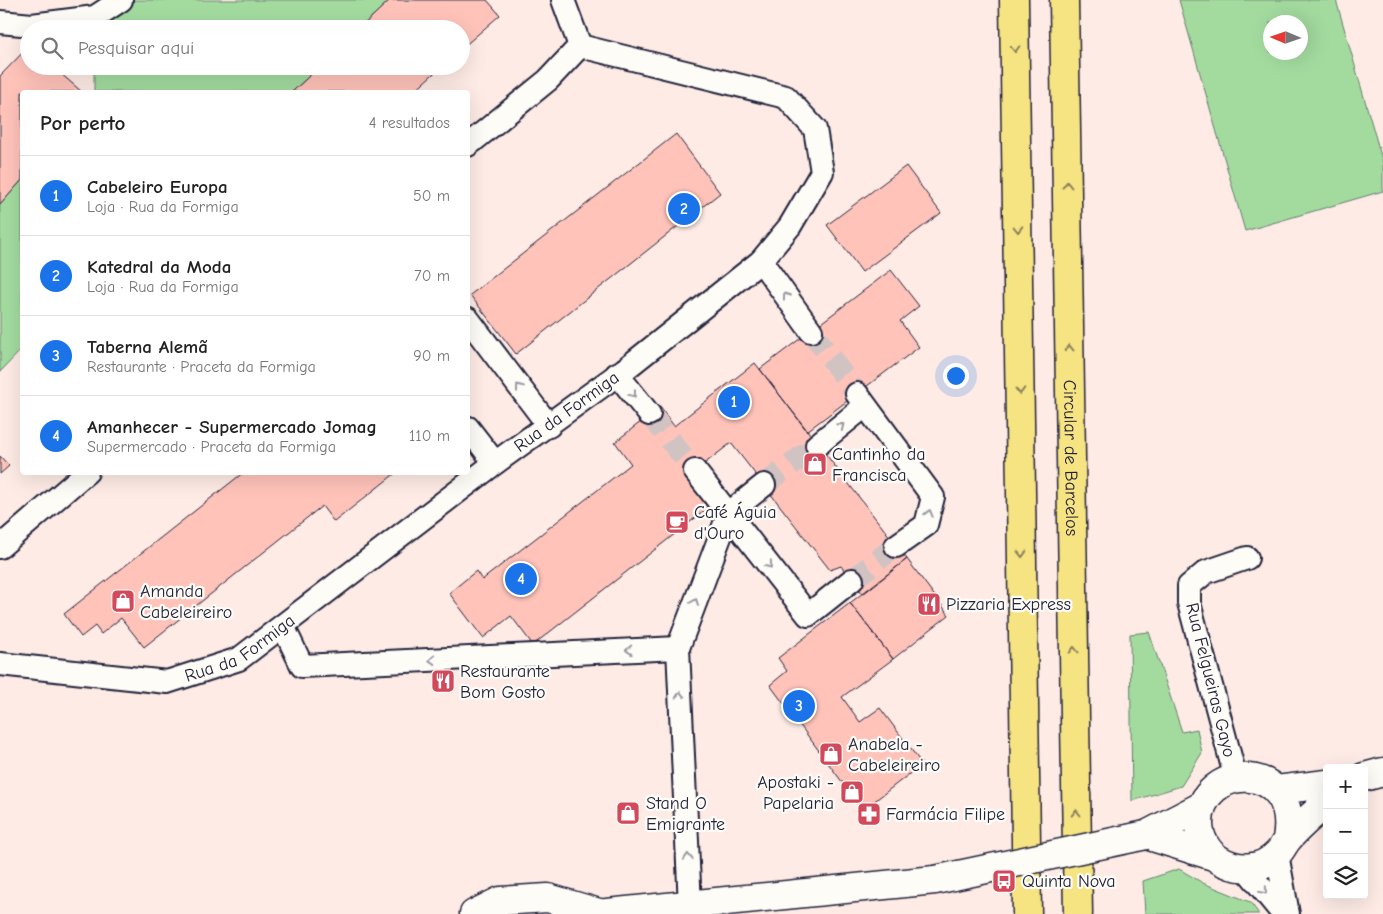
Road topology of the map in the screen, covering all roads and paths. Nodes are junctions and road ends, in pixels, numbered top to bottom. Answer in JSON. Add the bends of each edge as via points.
{"nodes":[{"id":1,"x":120,"y":0,"type":"edge"},
{"id":2,"x":563,"y":0,"type":"edge"},
{"id":3,"x":1014,"y":0,"type":"edge"},
{"id":4,"x":1064,"y":0,"type":"edge"},
{"id":5,"x":67,"y":20,"type":"edge"},
{"id":6,"x":0,"y":22,"type":"edge"},
{"id":7,"x":20,"y":24,"type":"edge"},
{"id":8,"x":580,"y":46,"type":"junction"},
{"id":9,"x":470,"y":143,"type":"edge"},
{"id":10,"x":761,"y":261,"type":"junction"},
{"id":11,"x":470,"y":322,"type":"edge"},
{"id":12,"x":811,"y":331,"type":"tunnel mouth"},
{"id":13,"x":618,"y":374,"type":"junction"},
{"id":14,"x":649,"y":414,"type":"tunnel mouth"},
{"id":15,"x":549,"y":426,"type":"junction"},
{"id":16,"x":470,"y":431,"type":"edge"},
{"id":17,"x":817,"y":445,"type":"tunnel mouth"},
{"id":18,"x":495,"y":463,"type":"junction"},
{"id":19,"x":695,"y":471,"type":"tunnel mouth"},
{"id":20,"x":84,"y":475,"type":"edge"},
{"id":21,"x":764,"y":486,"type":"tunnel mouth"},
{"id":22,"x":728,"y":513,"type":"junction"},
{"id":23,"x":896,"y":546,"type":"tunnel mouth"},
{"id":24,"x":0,"y":547,"type":"edge"},
{"id":25,"x":1247,"y":558,"type":"dead end"},
{"id":26,"x":852,"y":580,"type":"tunnel mouth"},
{"id":27,"x":283,"y":626,"type":"junction"},
{"id":28,"x":678,"y":648,"type":"junction"},
{"id":29,"x":0,"y":664,"type":"edge"},
{"id":30,"x":1383,"y":772,"type":"edge"},
{"id":31,"x":1368,"y":776,"type":"edge"},
{"id":32,"x":1236,"y":779,"type":"junction"},
{"id":33,"x":1323,"y":784,"type":"edge"},
{"id":34,"x":1276,"y":790,"type":"junction"},
{"id":35,"x":1202,"y":806,"type":"junction"},
{"id":36,"x":1323,"y":806,"type":"edge"},
{"id":37,"x":1146,"y":835,"type":"junction"},
{"id":38,"x":1282,"y":847,"type":"junction"},
{"id":39,"x":1213,"y":856,"type":"junction"},
{"id":40,"x":1246,"y":869,"type":"junction"},
{"id":41,"x":690,"y":906,"type":"junction"},
{"id":42,"x":474,"y":914,"type":"edge"},
{"id":43,"x":598,"y":914,"type":"edge"},
{"id":44,"x":1028,"y":914,"type":"edge"},
{"id":45,"x":1078,"y":914,"type":"edge"},
{"id":46,"x":1283,"y":914,"type":"edge"},
{"id":47,"x":1288,"y":914,"type":"edge"}],
"edges":[{"from":1,"to":5,"type":"street","via":[[95,16]]},
{"from":2,"to":8,"type":"street"},
{"from":3,"to":44,"type":"main road","one_way":true},
{"from":45,"to":4,"type":"main road","name":"Circular de Barcelos","one_way":true},
{"from":6,"to":7,"type":"street"},
{"from":8,"to":9,"type":"street","via":[[548,80]]},
{"from":8,"to":10,"type":"street","name":"Rua da Formiga","via":[[786,97],[815,129],[822,172],[790,226]]},
{"from":12,"to":10,"type":"street","one_way":true},
{"from":10,"to":13,"type":"street","name":"Rua da Formiga"},
{"from":15,"to":11,"type":"street","one_way":true},
{"from":13,"to":14,"type":"street","one_way":true},
{"from":13,"to":15,"type":"street","name":"Rua da Formiga"},
{"from":15,"to":18,"type":"street","name":"Rua da Formiga"},
{"from":16,"to":18,"type":"street"},
{"from":17,"to":23,"type":"street","via":[[861,400],[934,497],[926,525]]},
{"from":18,"to":27,"type":"street","name":"Rua da Formiga"},
{"from":19,"to":22,"type":"street"},
{"from":20,"to":24,"type":"street"},
{"from":21,"to":22,"type":"street"},
{"from":22,"to":26,"type":"street","one_way":true,"via":[[808,615]]},
{"from":28,"to":22,"type":"street","one_way":true},
{"from":25,"to":32,"type":"street","name":"Rua Felgueiras Gayo","via":[[1206,572],[1189,586],[1189,603]]},
{"from":28,"to":27,"type":"street","one_way":true,"via":[[302,666]]},
{"from":27,"to":29,"type":"street","name":"Rua da Formiga","via":[[239,659],[167,682]]},
{"from":41,"to":28,"type":"street","one_way":true},
{"from":30,"to":31,"type":"main road"},
{"from":32,"to":34,"type":"main road","via":[[1261,780]]},
{"from":32,"to":35,"type":"main road","via":[[1226,781],[1212,791]]},
{"from":33,"to":34,"type":"main road"},
{"from":34,"to":38,"type":"main road","via":[[1286,804],[1290,822]]},
{"from":35,"to":37,"type":"main road"},
{"from":35,"to":39,"type":"main road","via":[[1199,824],[1203,841]]},
{"from":36,"to":38,"type":"main road"},
{"from":37,"to":39,"type":"main road"},
{"from":37,"to":41,"type":"main road","bridge":true,"via":[[935,880]]},
{"from":38,"to":40,"type":"main road","via":[[1263,865]]},
{"from":38,"to":47,"type":"street"},
{"from":39,"to":40,"type":"main road","via":[[1228,866]]},
{"from":40,"to":46,"type":"street","one_way":true},
{"from":41,"to":43,"type":"main road"},
{"from":42,"to":43,"type":"main road","via":[[500,901],[548,898]]}]}
